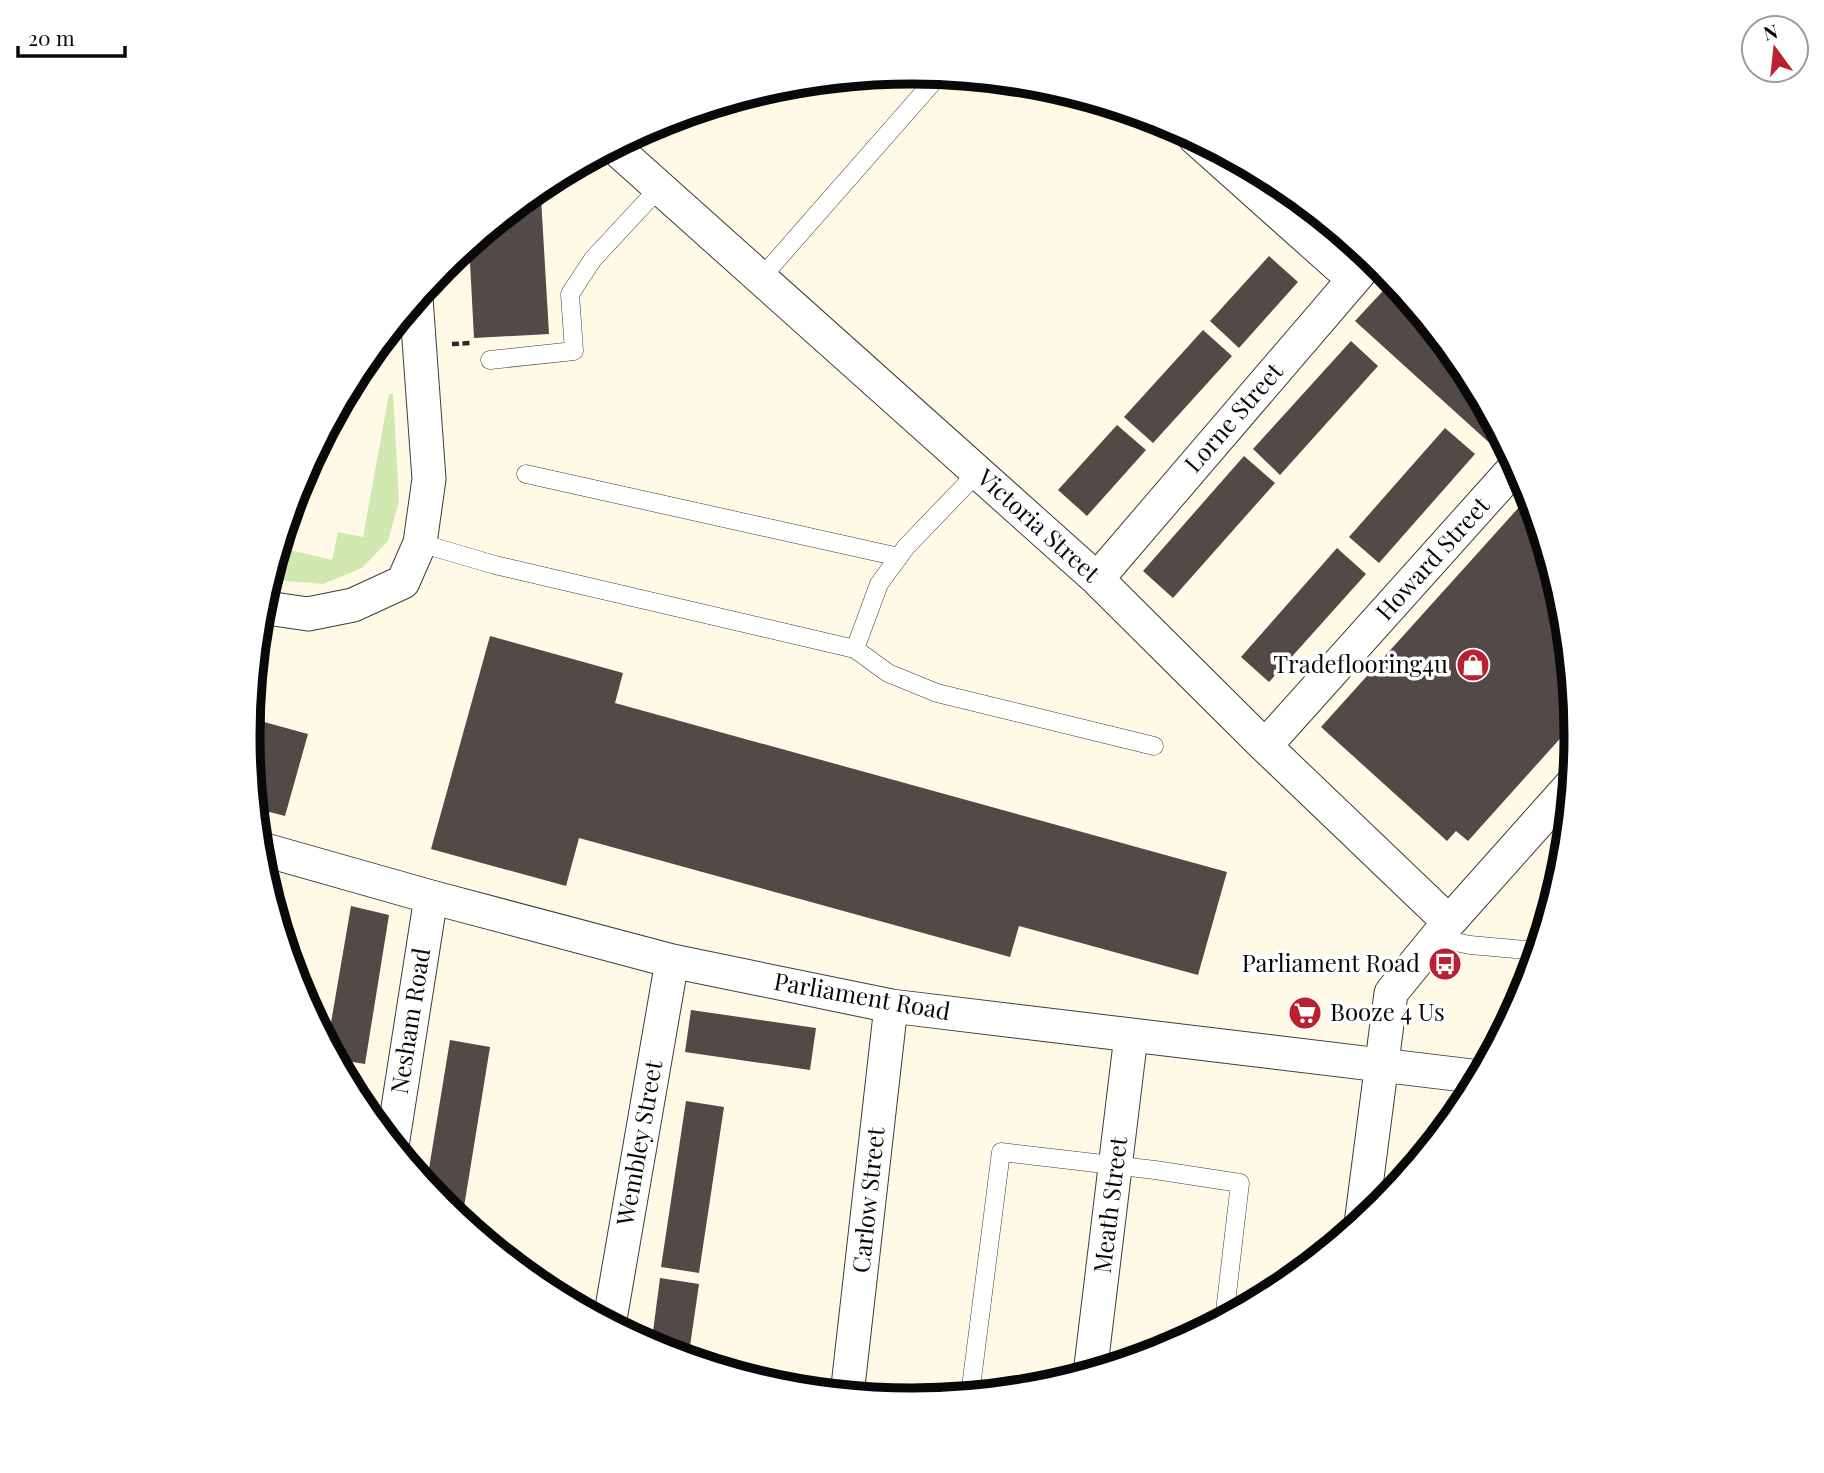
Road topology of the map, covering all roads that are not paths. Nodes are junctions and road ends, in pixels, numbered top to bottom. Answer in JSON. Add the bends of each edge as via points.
{"nodes":[{"id":1,"x":931,"y":84,"type":"edge"},
{"id":2,"x":620,"y":152,"type":"edge"},
{"id":3,"x":1236,"y":170,"type":"edge"},
{"id":4,"x":660,"y":187,"type":"junction"},
{"id":5,"x":1363,"y":269,"type":"edge"},
{"id":6,"x":761,"y":278,"type":"junction"},
{"id":7,"x":417,"y":311,"type":"edge"},
{"id":8,"x":490,"y":360,"type":"road end"},
{"id":9,"x":978,"y":472,"type":"junction"},
{"id":10,"x":526,"y":474,"type":"dead end"},
{"id":11,"x":1509,"y":474,"type":"edge"},
{"id":12,"x":420,"y":543,"type":"junction"},
{"id":13,"x":899,"y":557,"type":"junction"},
{"id":14,"x":1097,"y":579,"type":"junction"},
{"id":15,"x":272,"y":609,"type":"edge"},
{"id":16,"x":855,"y":649,"type":"junction"},
{"id":17,"x":1154,"y":746,"type":"dead end"},
{"id":18,"x":1265,"y":746,"type":"junction"},
{"id":19,"x":1561,"y":796,"type":"edge"},
{"id":20,"x":270,"y":851,"type":"edge"},
{"id":21,"x":431,"y":897,"type":"junction"},
{"id":22,"x":1443,"y":930,"type":"junction"},
{"id":23,"x":1528,"y":950,"type":"edge"},
{"id":24,"x":672,"y":961,"type":"junction"},
{"id":25,"x":891,"y":1006,"type":"junction"},
{"id":26,"x":1131,"y":1036,"type":"junction"},
{"id":27,"x":1381,"y":1065,"type":"junction"},
{"id":28,"x":1469,"y":1076,"type":"edge"},
{"id":29,"x":394,"y":1134,"type":"edge"},
{"id":30,"x":1117,"y":1165,"type":"junction"},
{"id":31,"x":1363,"y":1207,"type":"edge"},
{"id":32,"x":1225,"y":1309,"type":"edge"},
{"id":33,"x":611,"y":1315,"type":"edge"},
{"id":34,"x":1091,"y":1364,"type":"edge"},
{"id":35,"x":848,"y":1386,"type":"edge"},
{"id":36,"x":971,"y":1386,"type":"edge"}],
"edges":[{"from":1,"to":6,"type":"lane"},
{"from":2,"to":4,"type":"street","name":"Victoria Street"},
{"from":3,"to":5,"type":"street"},
{"from":4,"to":6,"type":"street","name":"Victoria Street"},
{"from":4,"to":8,"type":"lane","via":[[593,259],[570,294],[574,351]]},
{"from":5,"to":14,"type":"street","name":"Lorne Street"},
{"from":6,"to":9,"type":"street","name":"Victoria Street"},
{"from":7,"to":12,"type":"street","via":[[429,479]]},
{"from":9,"to":13,"type":"lane"},
{"from":9,"to":14,"type":"street","name":"Victoria Street"},
{"from":10,"to":13,"type":"lane"},
{"from":11,"to":18,"type":"street","name":"Howard Street"},
{"from":12,"to":15,"type":"street","via":[[403,582],[353,605],[308,614]]},
{"from":12,"to":16,"type":"lane","via":[[495,565]]},
{"from":13,"to":16,"type":"lane","via":[[879,584]]},
{"from":14,"to":18,"type":"street","name":"Victoria Street"},
{"from":16,"to":17,"type":"lane","via":[[888,673],[937,693]]},
{"from":18,"to":22,"type":"street","name":"Victoria Street"},
{"from":19,"to":22,"type":"street"},
{"from":20,"to":21,"type":"street","name":"Parliament Road"},
{"from":21,"to":24,"type":"street","name":"Parliament Road"},
{"from":21,"to":29,"type":"street","name":"Nesham Road"},
{"from":22,"to":23,"type":"lane","via":[[1470,945]]},
{"from":22,"to":27,"type":"street","via":[[1391,993]]},
{"from":24,"to":25,"type":"street","name":"Parliament Road"},
{"from":24,"to":33,"type":"street","name":"Wembley Street"},
{"from":25,"to":26,"type":"street","name":"Parliament Road"},
{"from":25,"to":35,"type":"street","name":"Carlow Street"},
{"from":26,"to":27,"type":"street","name":"Parliament Road"},
{"from":26,"to":30,"type":"street","name":"Meath Street"},
{"from":27,"to":28,"type":"street","name":"Parliament Road"},
{"from":27,"to":31,"type":"street"},
{"from":30,"to":32,"type":"lane","via":[[1240,1183]]},
{"from":30,"to":34,"type":"street","name":"Meath Street"},
{"from":30,"to":36,"type":"lane","via":[[1001,1152]]}]}
